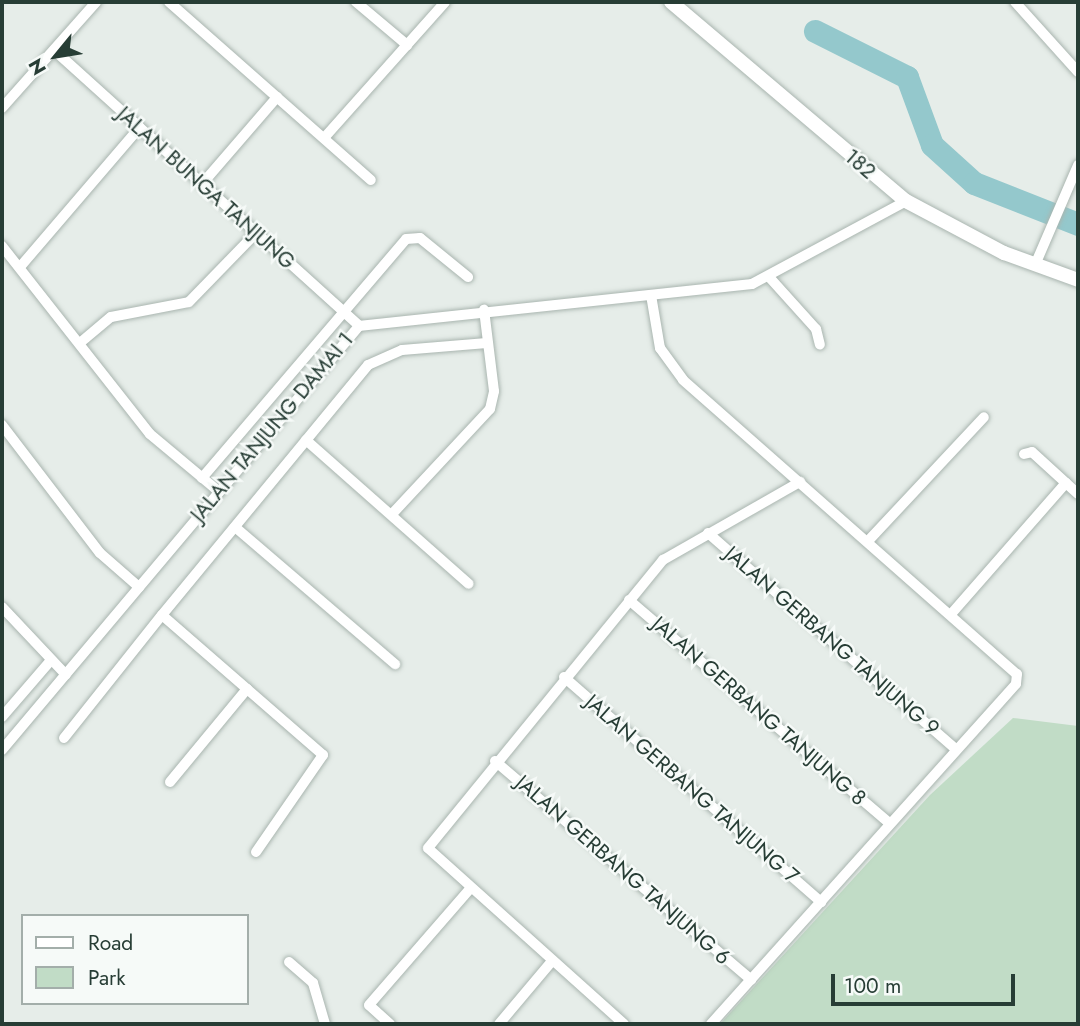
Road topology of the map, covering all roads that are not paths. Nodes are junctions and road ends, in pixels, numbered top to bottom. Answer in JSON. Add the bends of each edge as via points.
{"nodes":[{"id":1,"x":96,"y":2,"type":"edge"},
{"id":2,"x":169,"y":2,"type":"edge"},
{"id":3,"x":356,"y":2,"type":"edge"},
{"id":4,"x":445,"y":2,"type":"edge"},
{"id":5,"x":671,"y":2,"type":"edge"},
{"id":6,"x":1015,"y":2,"type":"edge"},
{"id":7,"x":407,"y":45,"type":"junction"},
{"id":8,"x":54,"y":50,"type":"junction"},
{"id":9,"x":1078,"y":72,"type":"edge"},
{"id":10,"x":277,"y":97,"type":"junction"},
{"id":11,"x":2,"y":108,"type":"edge"},
{"id":12,"x":140,"y":127,"type":"junction"},
{"id":13,"x":324,"y":138,"type":"junction"},
{"id":14,"x":1078,"y":165,"type":"edge"},
{"id":15,"x":371,"y":180,"type":"dead end"},
{"id":16,"x":202,"y":184,"type":"junction"},
{"id":17,"x":905,"y":201,"type":"junction"},
{"id":18,"x":255,"y":234,"type":"junction"},
{"id":19,"x":2,"y":246,"type":"edge"},
{"id":20,"x":1035,"y":265,"type":"junction"},
{"id":21,"x":20,"y":267,"type":"junction"},
{"id":22,"x":468,"y":277,"type":"dead end"},
{"id":23,"x":770,"y":278,"type":"junction"},
{"id":24,"x":1078,"y":280,"type":"edge"},
{"id":25,"x":651,"y":295,"type":"junction"},
{"id":26,"x":484,"y":310,"type":"junction"},
{"id":27,"x":342,"y":311,"type":"junction"},
{"id":28,"x":359,"y":326,"type":"junction"},
{"id":29,"x":81,"y":342,"type":"junction"},
{"id":30,"x":486,"y":343,"type":"junction"},
{"id":31,"x":820,"y":345,"type":"dead end"},
{"id":32,"x":984,"y":417,"type":"dead end"},
{"id":33,"x":2,"y":425,"type":"edge"},
{"id":34,"x":306,"y":440,"type":"junction"},
{"id":35,"x":1024,"y":454,"type":"dead end"},
{"id":36,"x":202,"y":478,"type":"junction"},
{"id":37,"x":800,"y":481,"type":"junction"},
{"id":38,"x":1066,"y":483,"type":"junction"},
{"id":39,"x":217,"y":490,"type":"junction"},
{"id":40,"x":1078,"y":494,"type":"edge"},
{"id":41,"x":393,"y":513,"type":"junction"},
{"id":42,"x":235,"y":527,"type":"junction"},
{"id":43,"x":708,"y":533,"type":"junction"},
{"id":44,"x":869,"y":540,"type":"junction"},
{"id":45,"x":469,"y":583,"type":"dead end"},
{"id":46,"x":139,"y":587,"type":"junction"},
{"id":47,"x":629,"y":600,"type":"junction"},
{"id":48,"x":2,"y":607,"type":"edge"},
{"id":49,"x":952,"y":613,"type":"junction"},
{"id":50,"x":162,"y":615,"type":"junction"},
{"id":51,"x":51,"y":660,"type":"junction"},
{"id":52,"x":395,"y":664,"type":"dead end"},
{"id":53,"x":66,"y":675,"type":"junction"},
{"id":54,"x":564,"y":677,"type":"junction"},
{"id":55,"x":247,"y":689,"type":"junction"},
{"id":56,"x":2,"y":717,"type":"edge"},
{"id":57,"x":64,"y":738,"type":"dead end"},
{"id":58,"x":956,"y":749,"type":"junction"},
{"id":59,"x":2,"y":750,"type":"edge"},
{"id":60,"x":495,"y":761,"type":"junction"},
{"id":61,"x":170,"y":782,"type":"dead end"},
{"id":62,"x":888,"y":822,"type":"junction"},
{"id":63,"x":256,"y":852,"type":"dead end"},
{"id":64,"x":470,"y":889,"type":"junction"},
{"id":65,"x":821,"y":902,"type":"junction"},
{"id":66,"x":552,"y":961,"type":"junction"},
{"id":67,"x":289,"y":962,"type":"dead end"},
{"id":68,"x":751,"y":980,"type":"junction"},
{"id":69,"x":326,"y":1024,"type":"edge"},
{"id":70,"x":390,"y":1024,"type":"edge"},
{"id":71,"x":499,"y":1024,"type":"edge"},
{"id":72,"x":624,"y":1024,"type":"edge"},
{"id":73,"x":711,"y":1024,"type":"edge"}],
"edges":[{"from":1,"to":8,"type":"street"},
{"from":2,"to":10,"type":"street"},
{"from":3,"to":7,"type":"street"},
{"from":4,"to":7,"type":"street"},
{"from":5,"to":17,"type":"street","name":"182"},
{"from":6,"to":9,"type":"street"},
{"from":7,"to":13,"type":"street"},
{"from":8,"to":11,"type":"street"},
{"from":8,"to":12,"type":"street","name":"JALAN BUNGA TANJUNG"},
{"from":10,"to":13,"type":"street"},
{"from":10,"to":16,"type":"street"},
{"from":12,"to":16,"type":"street","name":"JALAN BUNGA TANJUNG"},
{"from":12,"to":21,"type":"street"},
{"from":13,"to":15,"type":"street"},
{"from":14,"to":20,"type":"street"},
{"from":16,"to":18,"type":"street","name":"JALAN BUNGA TANJUNG"},
{"from":17,"to":20,"type":"street","name":"182"},
{"from":17,"to":23,"type":"street"},
{"from":18,"to":27,"type":"street","name":"JALAN BUNGA TANJUNG"},
{"from":18,"to":29,"type":"street","via":[[189,302],[111,317]]},
{"from":19,"to":21,"type":"street"},
{"from":20,"to":24,"type":"street","name":"182"},
{"from":21,"to":29,"type":"street"},
{"from":22,"to":27,"type":"street","via":[[413,237]]},
{"from":23,"to":25,"type":"street","name":"JALAN TANJUNG DAMAI 1"},
{"from":23,"to":31,"type":"street","via":[[816,329]]},
{"from":25,"to":26,"type":"street","name":"JALAN TANJUNG DAMAI 1"},
{"from":25,"to":37,"type":"street","via":[[666,359]]},
{"from":26,"to":28,"type":"street","name":"JALAN TANJUNG DAMAI 1"},
{"from":26,"to":30,"type":"street"},
{"from":27,"to":28,"type":"street","name":"JALAN BUNGA TANJUNG"},
{"from":27,"to":36,"type":"street"},
{"from":28,"to":39,"type":"street","name":"JALAN TANJUNG DAMAI 1"},
{"from":29,"to":36,"type":"street","via":[[161,446]]},
{"from":30,"to":34,"type":"street","via":[[378,358]]},
{"from":30,"to":41,"type":"street","via":[[494,391],[490,409]]},
{"from":32,"to":44,"type":"street"},
{"from":33,"to":46,"type":"street","via":[[100,553]]},
{"from":34,"to":41,"type":"street"},
{"from":34,"to":42,"type":"street"},
{"from":35,"to":38,"type":"street","via":[[1031,452]]},
{"from":36,"to":39,"type":"street"},
{"from":37,"to":43,"type":"street"},
{"from":37,"to":44,"type":"street"},
{"from":38,"to":40,"type":"street"},
{"from":38,"to":49,"type":"street"},
{"from":39,"to":46,"type":"street","name":"JALAN TANJUNG DAMAI 1"},
{"from":41,"to":45,"type":"street"},
{"from":42,"to":50,"type":"street"},
{"from":42,"to":52,"type":"street"},
{"from":43,"to":47,"type":"street","via":[[663,560]]},
{"from":43,"to":58,"type":"street","name":"JALAN GERBANG TANJUNG 9"},
{"from":44,"to":49,"type":"street"},
{"from":46,"to":53,"type":"street","name":"JALAN TANJUNG DAMAI 1"},
{"from":47,"to":54,"type":"street"},
{"from":47,"to":62,"type":"street","name":"JALAN GERBANG TANJUNG 8"},
{"from":48,"to":51,"type":"street"},
{"from":49,"to":58,"type":"street","via":[[1013,666],[1016,684]]},
{"from":50,"to":55,"type":"street"},
{"from":50,"to":57,"type":"street"},
{"from":51,"to":53,"type":"street"},
{"from":51,"to":56,"type":"street"},
{"from":53,"to":59,"type":"street","name":"JALAN TANJUNG DAMAI 1"},
{"from":54,"to":60,"type":"street"},
{"from":54,"to":65,"type":"street","name":"JALAN GERBANG TANJUNG 7"},
{"from":55,"to":61,"type":"street"},
{"from":55,"to":63,"type":"street","via":[[324,759]]},
{"from":58,"to":62,"type":"street"},
{"from":60,"to":64,"type":"street","via":[[429,851]]},
{"from":60,"to":68,"type":"street","name":"JALAN GERBANG TANJUNG 6"},
{"from":62,"to":65,"type":"street"},
{"from":64,"to":66,"type":"street"},
{"from":64,"to":70,"type":"street","via":[[369,1005]]},
{"from":65,"to":68,"type":"street"},
{"from":66,"to":71,"type":"street"},
{"from":66,"to":72,"type":"street"},
{"from":67,"to":69,"type":"street","via":[[313,983]]},
{"from":68,"to":73,"type":"street"}]}
